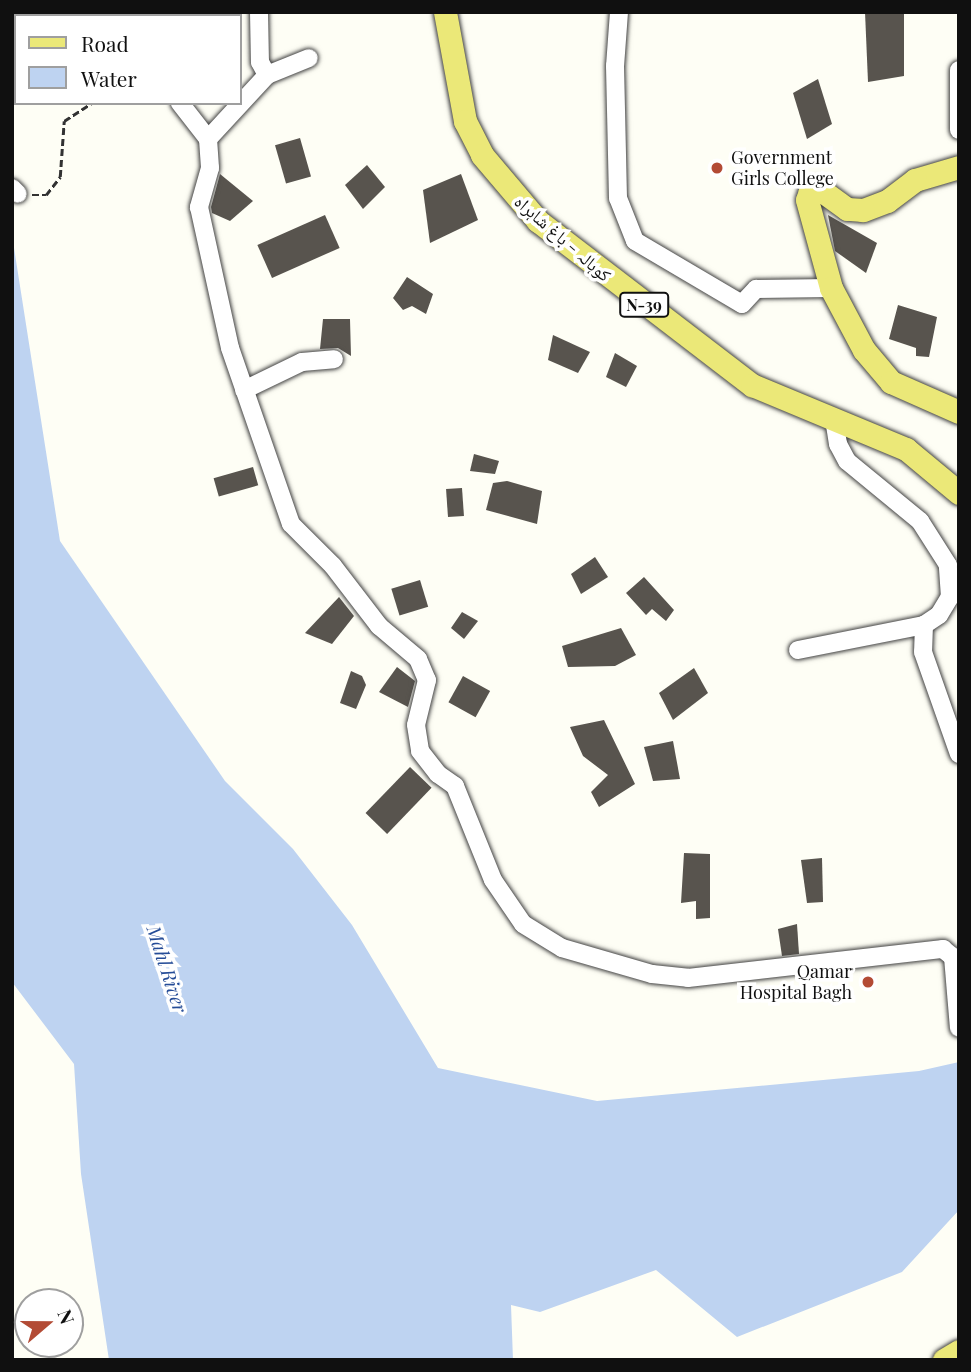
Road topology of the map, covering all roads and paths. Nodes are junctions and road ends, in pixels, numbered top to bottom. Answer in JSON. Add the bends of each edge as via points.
{"nodes":[{"id":1,"x":259,"y":12,"type":"edge"},
{"id":2,"x":444,"y":12,"type":"edge"},
{"id":3,"x":619,"y":12,"type":"edge"},
{"id":4,"x":309,"y":58,"type":"dead end"},
{"id":5,"x":959,"y":70,"type":"edge"},
{"id":6,"x":267,"y":75,"type":"junction"},
{"id":7,"x":242,"y":102,"type":"edge"},
{"id":8,"x":89,"y":105,"type":"edge"},
{"id":9,"x":182,"y":105,"type":"edge"},
{"id":10,"x":239,"y":105,"type":"edge"},
{"id":11,"x":959,"y":130,"type":"edge"},
{"id":12,"x":208,"y":139,"type":"junction"},
{"id":13,"x":959,"y":167,"type":"edge"},
{"id":14,"x":15,"y":191,"type":"edge"},
{"id":15,"x":831,"y":288,"type":"junction"},
{"id":16,"x":334,"y":359,"type":"dead end"},
{"id":17,"x":244,"y":390,"type":"junction"},
{"id":18,"x":959,"y":412,"type":"edge"},
{"id":19,"x":834,"y":420,"type":"junction"},
{"id":20,"x":959,"y":493,"type":"edge"},
{"id":21,"x":924,"y":625,"type":"junction"},
{"id":22,"x":798,"y":650,"type":"dead end"},
{"id":23,"x":959,"y":754,"type":"edge"},
{"id":24,"x":959,"y":1028,"type":"edge"},
{"id":25,"x":959,"y":1351,"type":"edge"},
{"id":26,"x":944,"y":1360,"type":"edge"}],
"edges":[{"from":1,"to":6,"type":"street","via":[[260,62]]},
{"from":2,"to":19,"type":"main road","name":"کوہالہ - باغ شاہراہ","number":"N-39","via":[[465,121],[482,155],[508,190],[538,221],[622,289],[752,385]]},
{"from":3,"to":15,"type":"street","via":[[618,198],[635,241],[742,304],[756,289]]},
{"from":4,"to":6,"type":"street"},
{"from":5,"to":11,"type":"street"},
{"from":6,"to":7,"type":"street"},
{"from":8,"to":14,"type":"path","via":[[64,121],[60,177],[46,195]]},
{"from":9,"to":12,"type":"street"},
{"from":10,"to":12,"type":"street"},
{"from":12,"to":17,"type":"street","via":[[211,168],[199,207]]},
{"from":13,"to":15,"type":"main road","via":[[915,180],[887,201],[863,210],[847,209],[818,188],[810,191],[807,200]]},
{"from":15,"to":18,"type":"main road","via":[[864,350],[891,382]]},
{"from":16,"to":17,"type":"street","via":[[302,362]]},
{"from":17,"to":24,"type":"street","via":[[291,524],[333,566],[379,626],[418,659],[427,680],[416,725],[420,751],[438,775],[455,786],[493,880],[523,924],[562,948],[652,974],[688,978],[943,949],[953,957]]},
{"from":19,"to":20,"type":"main road","name":"کوہالہ - باغ شاہراہ","number":"N-39","via":[[905,449]]},
{"from":19,"to":21,"type":"street","via":[[847,461],[920,521],[948,565],[950,597],[939,615]]},
{"from":21,"to":22,"type":"street"},
{"from":21,"to":23,"type":"street","via":[[923,652]]},
{"from":25,"to":26,"type":"main road"}]}
